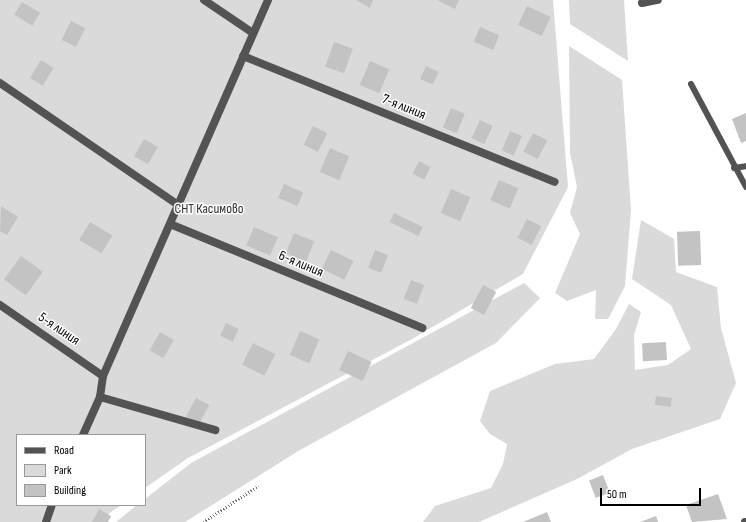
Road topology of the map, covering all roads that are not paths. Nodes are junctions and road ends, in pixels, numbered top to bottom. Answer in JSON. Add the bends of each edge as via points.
{"nodes":[{"id":1,"x":204,"y":0,"type":"edge"},
{"id":2,"x":268,"y":0,"type":"edge"},
{"id":3,"x":658,"y":0,"type":"edge"},
{"id":4,"x":642,"y":3,"type":"dead end"},
{"id":5,"x":253,"y":33,"type":"junction"},
{"id":6,"x":243,"y":56,"type":"junction"},
{"id":7,"x":0,"y":83,"type":"edge"},
{"id":8,"x":691,"y":84,"type":"dead end"},
{"id":9,"x":746,"y":166,"type":"edge"},
{"id":10,"x":734,"y":168,"type":"junction"},
{"id":11,"x":555,"y":182,"type":"dead end"},
{"id":12,"x":746,"y":187,"type":"edge"},
{"id":13,"x":178,"y":205,"type":"junction"},
{"id":14,"x":170,"y":224,"type":"junction"},
{"id":15,"x":0,"y":305,"type":"edge"},
{"id":16,"x":422,"y":328,"type":"dead end"},
{"id":17,"x":103,"y":376,"type":"junction"},
{"id":18,"x":100,"y":397,"type":"junction"},
{"id":19,"x":215,"y":430,"type":"dead end"},
{"id":20,"x":83,"y":434,"type":"edge"},
{"id":21,"x":52,"y":506,"type":"edge"},
{"id":22,"x":46,"y":522,"type":"edge"}],
"edges":[{"from":1,"to":5,"type":"street"},
{"from":2,"to":5,"type":"street"},
{"from":3,"to":4,"type":"street"},
{"from":5,"to":6,"type":"street"},
{"from":6,"to":11,"type":"street","name":"7-я линия"},
{"from":6,"to":13,"type":"street"},
{"from":7,"to":13,"type":"street"},
{"from":8,"to":10,"type":"lane"},
{"from":9,"to":10,"type":"lane"},
{"from":10,"to":12,"type":"lane"},
{"from":13,"to":14,"type":"street"},
{"from":14,"to":16,"type":"street","name":"6-я линия"},
{"from":14,"to":17,"type":"street"},
{"from":15,"to":17,"type":"street","name":"5-я линия"},
{"from":17,"to":18,"type":"street"},
{"from":18,"to":19,"type":"street"},
{"from":18,"to":20,"type":"street"},
{"from":21,"to":22,"type":"street"}]}
